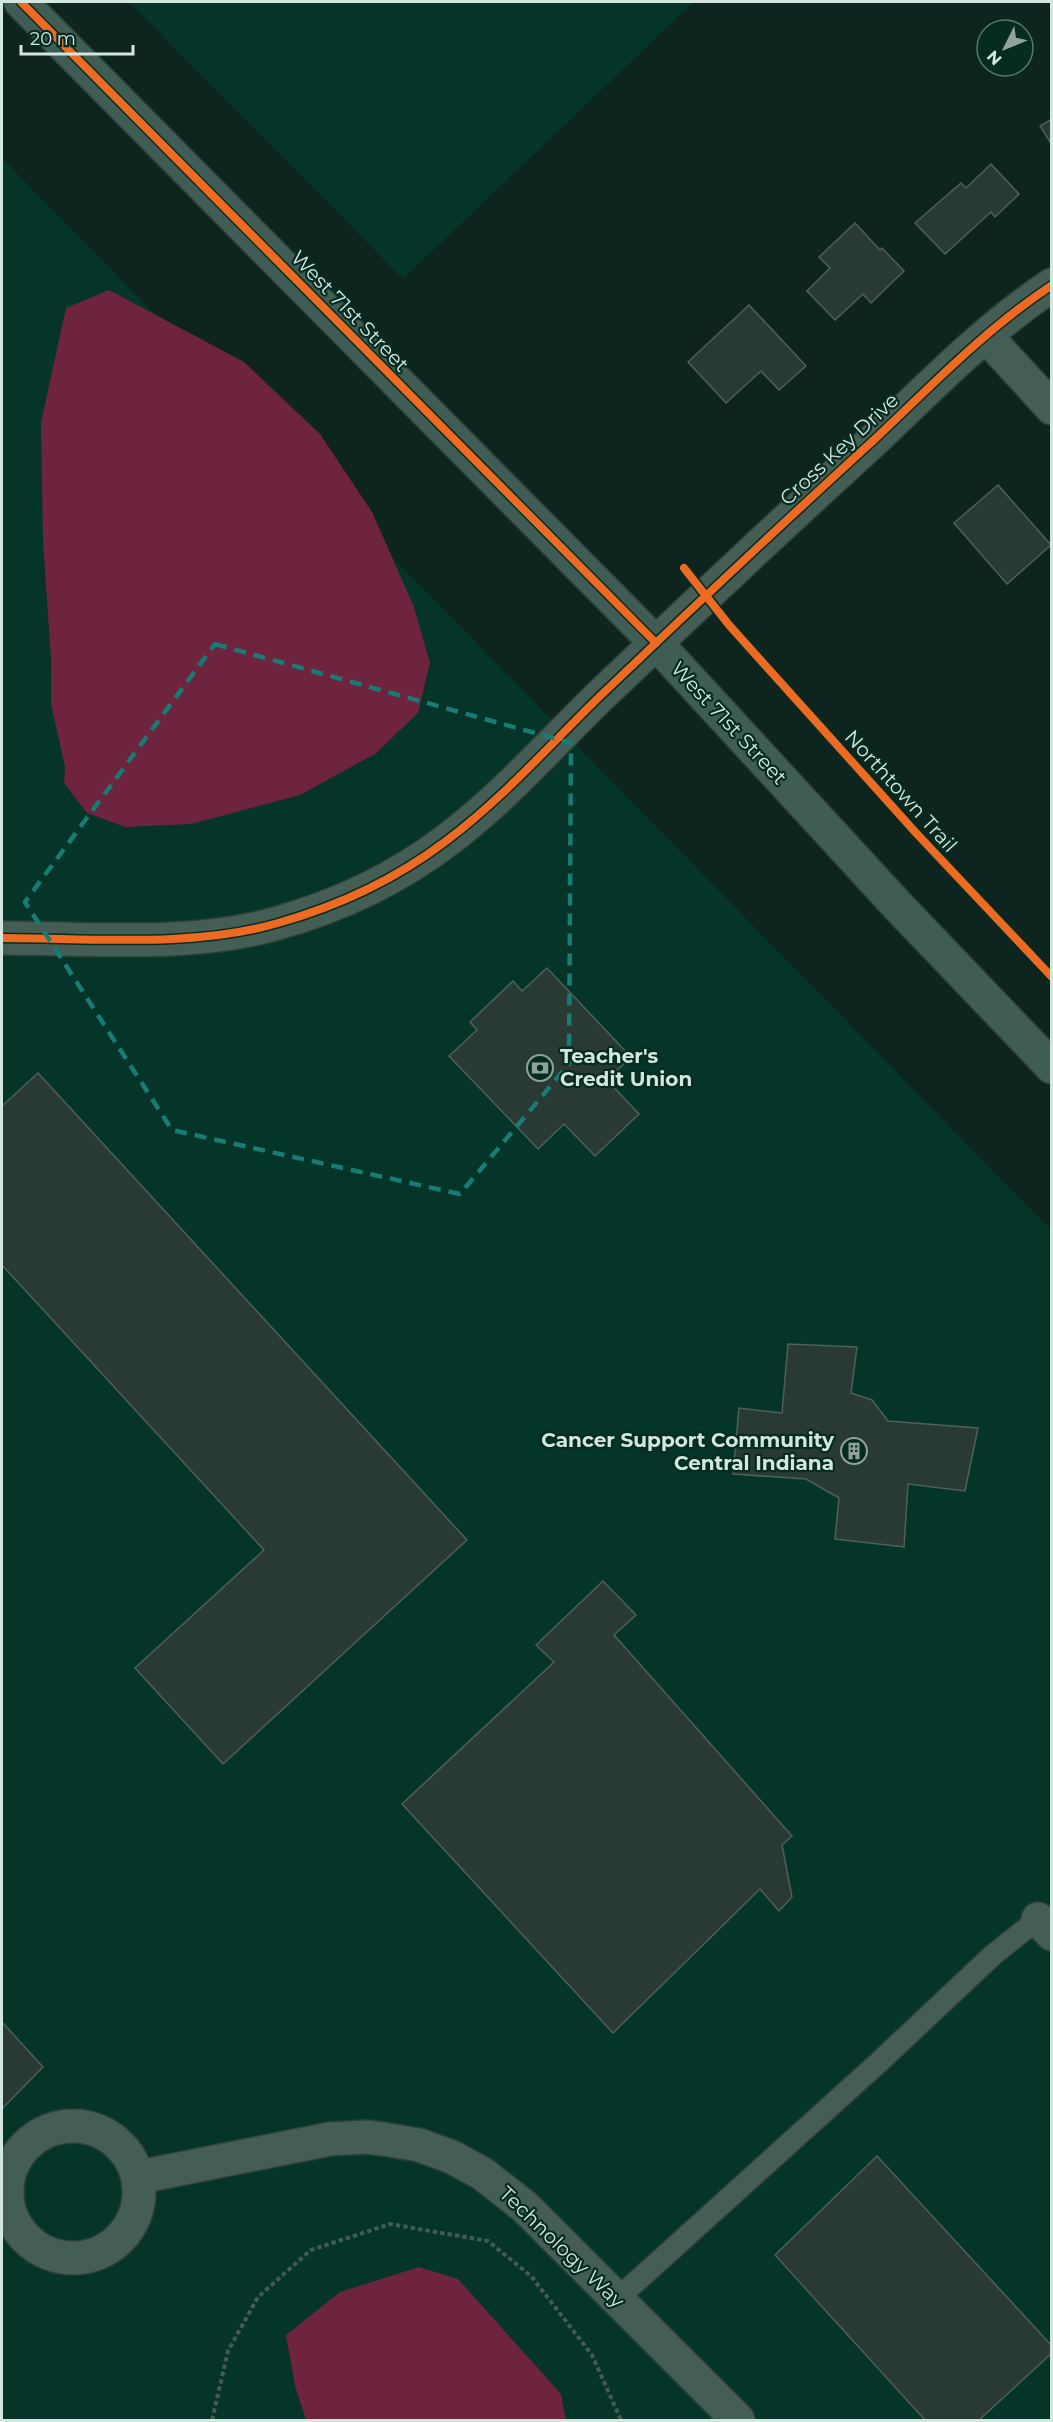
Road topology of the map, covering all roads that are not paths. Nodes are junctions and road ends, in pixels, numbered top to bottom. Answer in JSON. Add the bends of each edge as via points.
{"nodes":[{"id":1,"x":21,"y":2,"type":"edge"},
{"id":2,"x":1052,"y":285,"type":"edge"},
{"id":3,"x":986,"y":336,"type":"junction"},
{"id":4,"x":1052,"y":408,"type":"edge"},
{"id":5,"x":656,"y":643,"type":"junction"},
{"id":6,"x":2,"y":938,"type":"edge"},
{"id":7,"x":1052,"y":1067,"type":"edge"},
{"id":8,"x":1045,"y":1926,"type":"edge"},
{"id":9,"x":139,"y":2177,"type":"junction"},
{"id":10,"x":617,"y":2299,"type":"junction"},
{"id":11,"x":738,"y":2421,"type":"edge"}],
"edges":[{"from":1,"to":5,"type":"main road","name":"West 71st Street"},
{"from":2,"to":3,"type":"street","name":"Cross Key Drive"},
{"from":3,"to":4,"type":"street"},
{"from":3,"to":5,"type":"street","name":"Cross Key Drive"},
{"from":5,"to":6,"type":"street","name":"Cross Key Drive","via":[[478,816],[405,869],[359,893],[292,919],[224,935]]},
{"from":5,"to":7,"type":"main road","name":"West 71st Street"},
{"from":8,"to":10,"type":"lane","via":[[993,1955]]},
{"from":9,"to":9,"type":"street","via":[[122,2147],[93,2128],[58,2127],[27,2143],[9,2172],[8,2207],[24,2238],[54,2257],[89,2258],[119,2242],[126,2232],[138,2212]]},
{"from":9,"to":10,"type":"street","name":"Technology Way","via":[[330,2139],[366,2137],[419,2145],[452,2157],[497,2184]]},
{"from":10,"to":11,"type":"street","name":"Technology Way"}]}
